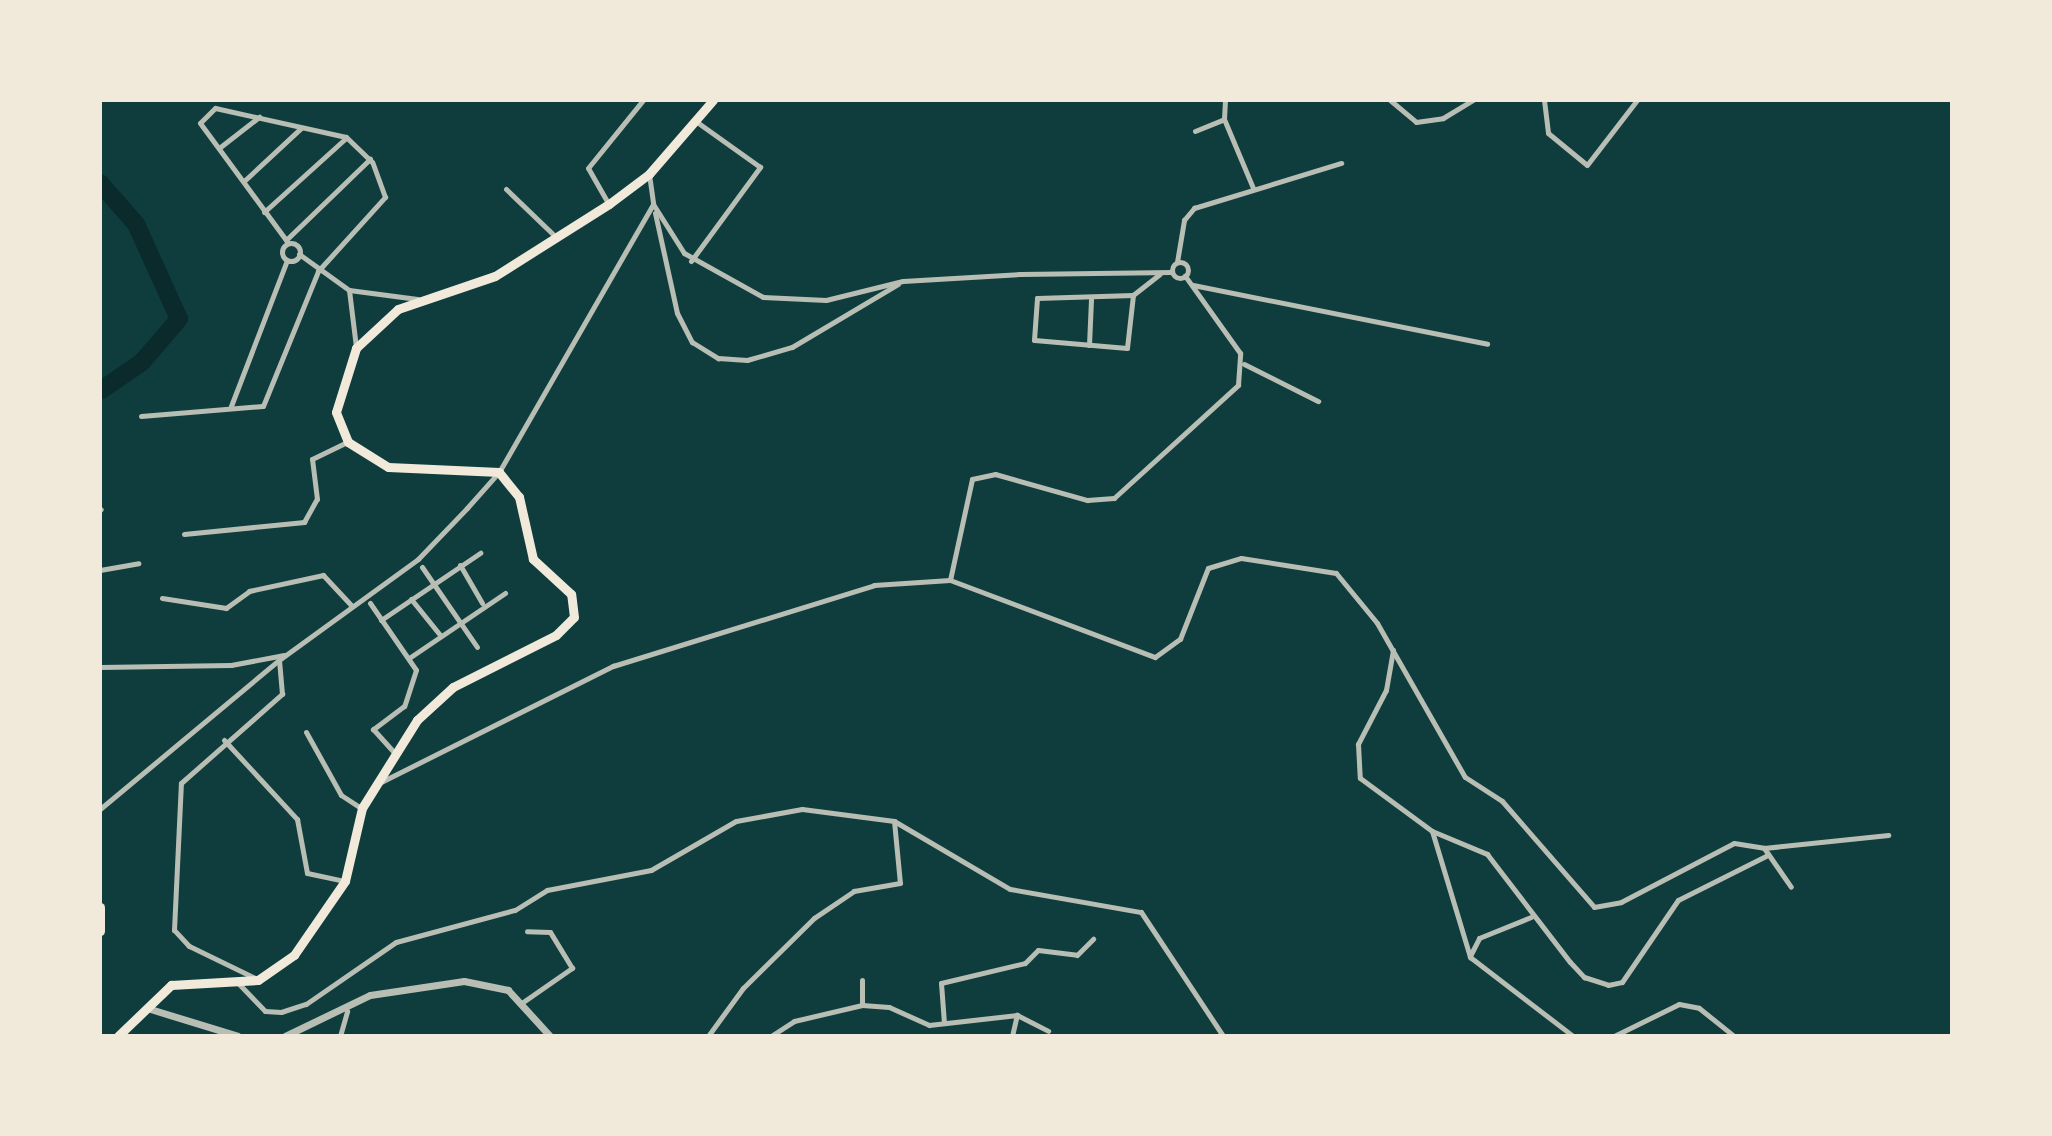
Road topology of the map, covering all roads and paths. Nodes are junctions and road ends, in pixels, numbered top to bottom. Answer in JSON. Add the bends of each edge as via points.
{"nodes":[{"id":1,"x":643,"y":100,"type":"edge"},
{"id":2,"x":713,"y":100,"type":"edge"},
{"id":3,"x":1225,"y":100,"type":"edge"},
{"id":4,"x":1390,"y":100,"type":"edge"},
{"id":5,"x":1473,"y":100,"type":"edge"},
{"id":6,"x":1544,"y":100,"type":"edge"},
{"id":7,"x":1637,"y":100,"type":"edge"},
{"id":8,"x":259,"y":117,"type":"junction"},
{"id":9,"x":1224,"y":119,"type":"junction"},
{"id":10,"x":693,"y":120,"type":"junction"},
{"id":11,"x":301,"y":128,"type":"junction"},
{"id":12,"x":1195,"y":131,"type":"dead end"},
{"id":13,"x":346,"y":137,"type":"junction"},
{"id":14,"x":219,"y":148,"type":"junction"},
{"id":15,"x":370,"y":159,"type":"junction"},
{"id":16,"x":1341,"y":163,"type":"dead end"},
{"id":17,"x":649,"y":174,"type":"junction"},
{"id":18,"x":244,"y":181,"type":"junction"},
{"id":19,"x":1253,"y":188,"type":"junction"},
{"id":20,"x":506,"y":189,"type":"dead end"},
{"id":21,"x":609,"y":204,"type":"junction"},
{"id":22,"x":653,"y":204,"type":"junction"},
{"id":23,"x":264,"y":212,"type":"junction"},
{"id":24,"x":557,"y":239,"type":"junction"},
{"id":25,"x":287,"y":241,"type":"junction"},
{"id":26,"x":299,"y":254,"type":"junction"},
{"id":27,"x":287,"y":260,"type":"junction"},
{"id":28,"x":691,"y":261,"type":"junction"},
{"id":29,"x":1177,"y":262,"type":"junction"},
{"id":30,"x":318,"y":271,"type":"junction"},
{"id":31,"x":1172,"y":272,"type":"junction"},
{"id":32,"x":1161,"y":273,"type":"junction"},
{"id":33,"x":1185,"y":276,"type":"junction"},
{"id":34,"x":903,"y":281,"type":"junction"},
{"id":35,"x":1192,"y":285,"type":"junction"},
{"id":36,"x":349,"y":290,"type":"junction"},
{"id":37,"x":1133,"y":295,"type":"junction"},
{"id":38,"x":417,"y":299,"type":"junction"},
{"id":39,"x":1091,"y":299,"type":"junction"},
{"id":40,"x":1487,"y":344,"type":"dead end"},
{"id":41,"x":1089,"y":345,"type":"junction"},
{"id":42,"x":356,"y":348,"type":"junction"},
{"id":43,"x":1244,"y":364,"type":"junction"},
{"id":44,"x":1318,"y":401,"type":"dead end"},
{"id":45,"x":231,"y":406,"type":"junction"},
{"id":46,"x":141,"y":416,"type":"dead end"},
{"id":47,"x":348,"y":442,"type":"junction"},
{"id":48,"x":499,"y":472,"type":"junction"},
{"id":49,"x":184,"y":534,"type":"dead end"},
{"id":50,"x":480,"y":553,"type":"dead end"},
{"id":51,"x":138,"y":563,"type":"dead end"},
{"id":52,"x":460,"y":565,"type":"junction"},
{"id":53,"x":422,"y":567,"type":"dead end"},
{"id":54,"x":100,"y":570,"type":"edge"},
{"id":55,"x":950,"y":580,"type":"junction"},
{"id":56,"x":433,"y":583,"type":"junction"},
{"id":57,"x":505,"y":593,"type":"dead end"},
{"id":58,"x":162,"y":598,"type":"dead end"},
{"id":59,"x":411,"y":599,"type":"junction"},
{"id":60,"x":370,"y":603,"type":"dead end"},
{"id":61,"x":482,"y":603,"type":"junction"},
{"id":62,"x":352,"y":606,"type":"junction"},
{"id":63,"x":381,"y":620,"type":"junction"},
{"id":64,"x":460,"y":620,"type":"junction"},
{"id":65,"x":440,"y":635,"type":"junction"},
{"id":66,"x":477,"y":647,"type":"dead end"},
{"id":67,"x":1393,"y":649,"type":"junction"},
{"id":68,"x":288,"y":654,"type":"junction"},
{"id":69,"x":409,"y":658,"type":"junction"},
{"id":70,"x":279,"y":660,"type":"junction"},
{"id":71,"x":100,"y":667,"type":"edge"},
{"id":72,"x":306,"y":732,"type":"dead end"},
{"id":73,"x":224,"y":740,"type":"junction"},
{"id":74,"x":394,"y":752,"type":"junction"},
{"id":75,"x":372,"y":787,"type":"junction"},
{"id":76,"x":362,"y":808,"type":"junction"},
{"id":77,"x":100,"y":809,"type":"edge"},
{"id":78,"x":894,"y":821,"type":"junction"},
{"id":79,"x":1432,"y":831,"type":"junction"},
{"id":80,"x":1888,"y":835,"type":"dead end"},
{"id":81,"x":1764,"y":848,"type":"junction"},
{"id":82,"x":1768,"y":855,"type":"junction"},
{"id":83,"x":345,"y":881,"type":"junction"},
{"id":84,"x":1791,"y":887,"type":"dead end"},
{"id":85,"x":100,"y":907,"type":"edge"},
{"id":86,"x":1531,"y":917,"type":"junction"},
{"id":87,"x":100,"y":931,"type":"edge"},
{"id":88,"x":527,"y":931,"type":"dead end"},
{"id":89,"x":1093,"y":939,"type":"dead end"},
{"id":90,"x":1470,"y":957,"type":"junction"},
{"id":91,"x":258,"y":980,"type":"junction"},
{"id":92,"x":862,"y":980,"type":"dead end"},
{"id":93,"x":236,"y":982,"type":"junction"},
{"id":94,"x":523,"y":1002,"type":"junction"},
{"id":95,"x":862,"y":1005,"type":"junction"},
{"id":96,"x":147,"y":1008,"type":"junction"},
{"id":97,"x":347,"y":1011,"type":"junction"},
{"id":98,"x":1017,"y":1015,"type":"junction"},
{"id":99,"x":944,"y":1023,"type":"junction"},
{"id":100,"x":1048,"y":1031,"type":"dead end"},
{"id":101,"x":118,"y":1036,"type":"edge"},
{"id":102,"x":238,"y":1036,"type":"edge"},
{"id":103,"x":285,"y":1036,"type":"edge"},
{"id":104,"x":340,"y":1036,"type":"edge"},
{"id":105,"x":550,"y":1036,"type":"edge"},
{"id":106,"x":708,"y":1036,"type":"edge"},
{"id":107,"x":771,"y":1036,"type":"edge"},
{"id":108,"x":1012,"y":1036,"type":"edge"},
{"id":109,"x":1223,"y":1036,"type":"edge"},
{"id":110,"x":1573,"y":1036,"type":"edge"},
{"id":111,"x":1614,"y":1036,"type":"edge"},
{"id":112,"x":1734,"y":1036,"type":"edge"}],
"edges":[{"from":1,"to":21,"type":"street","via":[[588,168]]},
{"from":2,"to":10,"type":"highway"},
{"from":3,"to":9,"type":"street"},
{"from":4,"to":5,"type":"street","via":[[1416,122],[1443,118]]},
{"from":6,"to":7,"type":"street","via":[[1548,133],[1587,165]]},
{"from":8,"to":11,"type":"street"},
{"from":8,"to":14,"type":"street"},
{"from":8,"to":14,"type":"street","via":[[215,108],[200,123]]},
{"from":9,"to":12,"type":"street"},
{"from":9,"to":19,"type":"street"},
{"from":10,"to":17,"type":"highway"},
{"from":10,"to":28,"type":"street","via":[[753,155],[760,167]]},
{"from":11,"to":13,"type":"street"},
{"from":11,"to":18,"type":"street"},
{"from":13,"to":15,"type":"street"},
{"from":13,"to":23,"type":"street"},
{"from":14,"to":18,"type":"street"},
{"from":15,"to":25,"type":"street"},
{"from":15,"to":30,"type":"street","via":[[385,197]]},
{"from":16,"to":19,"type":"street"},
{"from":17,"to":21,"type":"highway"},
{"from":17,"to":22,"type":"street"},
{"from":18,"to":23,"type":"street"},
{"from":19,"to":29,"type":"street","via":[[1187,213]]},
{"from":20,"to":24,"type":"street"},
{"from":21,"to":24,"type":"highway"},
{"from":22,"to":28,"type":"street"},
{"from":22,"to":34,"type":"street","via":[[677,313],[692,342],[718,358],[747,360],[792,347]]},
{"from":22,"to":48,"type":"street"},
{"from":23,"to":25,"type":"street"},
{"from":24,"to":38,"type":"highway","via":[[495,276]]},
{"from":25,"to":26,"type":"street"},
{"from":25,"to":27,"type":"street"},
{"from":26,"to":27,"type":"street"},
{"from":26,"to":30,"type":"street"},
{"from":27,"to":45,"type":"street"},
{"from":28,"to":34,"type":"street","via":[[737,287],[798,301]]},
{"from":29,"to":31,"type":"street"},
{"from":29,"to":33,"type":"street","via":[[1186,265]]},
{"from":30,"to":36,"type":"street"},
{"from":30,"to":45,"type":"street","via":[[267,403]]},
{"from":31,"to":32,"type":"street"},
{"from":31,"to":33,"type":"street"},
{"from":32,"to":34,"type":"street"},
{"from":32,"to":37,"type":"street"},
{"from":33,"to":35,"type":"street"},
{"from":35,"to":40,"type":"street"},
{"from":35,"to":43,"type":"street"},
{"from":36,"to":38,"type":"street"},
{"from":36,"to":42,"type":"street"},
{"from":37,"to":39,"type":"street"},
{"from":37,"to":41,"type":"street","via":[[1127,348]]},
{"from":38,"to":42,"type":"highway","via":[[375,326]]},
{"from":39,"to":41,"type":"street"},
{"from":39,"to":41,"type":"street","via":[[1037,298],[1032,337]]},
{"from":42,"to":47,"type":"highway","via":[[336,412]]},
{"from":43,"to":44,"type":"street"},
{"from":43,"to":55,"type":"street","via":[[1225,400],[1189,424],[1114,498],[1087,500],[995,474],[972,479]]},
{"from":45,"to":46,"type":"street"},
{"from":47,"to":48,"type":"highway","via":[[388,467]]},
{"from":47,"to":49,"type":"street","via":[[312,459],[317,499],[304,522]]},
{"from":48,"to":62,"type":"street","via":[[418,559]]},
{"from":48,"to":74,"type":"highway","via":[[519,497],[533,559],[571,594],[574,617],[541,644],[453,687]]},
{"from":50,"to":52,"type":"street"},
{"from":51,"to":54,"type":"street"},
{"from":52,"to":56,"type":"street"},
{"from":52,"to":61,"type":"street"},
{"from":53,"to":56,"type":"street"},
{"from":55,"to":67,"type":"street","via":[[1155,657],[1180,639],[1198,580],[1215,562],[1317,568],[1336,573]]},
{"from":55,"to":75,"type":"street","via":[[874,585],[651,652]]},
{"from":56,"to":59,"type":"street"},
{"from":56,"to":64,"type":"street"},
{"from":57,"to":61,"type":"street"},
{"from":58,"to":62,"type":"street","via":[[226,608],[249,591],[323,575]]},
{"from":59,"to":63,"type":"street"},
{"from":59,"to":65,"type":"street"},
{"from":60,"to":63,"type":"street"},
{"from":61,"to":64,"type":"street"},
{"from":62,"to":68,"type":"street"},
{"from":63,"to":69,"type":"street"},
{"from":64,"to":65,"type":"street"},
{"from":64,"to":66,"type":"street"},
{"from":65,"to":69,"type":"street"},
{"from":67,"to":79,"type":"street","via":[[1386,690],[1358,744],[1357,770],[1367,787]]},
{"from":67,"to":81,"type":"street","via":[[1465,777],[1502,801],[1594,907],[1621,902],[1726,846]]},
{"from":68,"to":70,"type":"street"},
{"from":68,"to":71,"type":"street","via":[[231,665]]},
{"from":69,"to":74,"type":"street","via":[[416,670],[410,698],[373,729]]},
{"from":70,"to":73,"type":"street","via":[[283,693]]},
{"from":70,"to":77,"type":"street"},
{"from":72,"to":76,"type":"street","via":[[341,795]]},
{"from":73,"to":83,"type":"street","via":[[297,819],[307,873]]},
{"from":73,"to":91,"type":"street","via":[[181,783],[173,921],[189,946]]},
{"from":74,"to":75,"type":"highway"},
{"from":75,"to":76,"type":"highway"},
{"from":76,"to":83,"type":"highway"},
{"from":78,"to":93,"type":"street","via":[[802,809],[736,821],[651,870],[547,890],[515,910],[396,942],[306,1004],[281,1012],[265,1011]]},
{"from":78,"to":106,"type":"street","via":[[900,883],[854,891],[814,918],[743,988]]},
{"from":78,"to":109,"type":"street","via":[[1010,889],[1141,912]]},
{"from":79,"to":86,"type":"street","via":[[1487,854]]},
{"from":79,"to":90,"type":"street"},
{"from":80,"to":81,"type":"street"},
{"from":81,"to":82,"type":"street"},
{"from":82,"to":84,"type":"street"},
{"from":82,"to":86,"type":"street","via":[[1678,900],[1616,984],[1584,977]]},
{"from":83,"to":91,"type":"highway","via":[[309,942]]},
{"from":85,"to":87,"type":"highway"},
{"from":86,"to":90,"type":"street","via":[[1479,938]]},
{"from":88,"to":94,"type":"street","via":[[550,932],[572,968]]},
{"from":89,"to":99,"type":"street","via":[[1077,955],[1038,950],[1025,963],[941,983]]},
{"from":90,"to":110,"type":"street"},
{"from":91,"to":93,"type":"highway"},
{"from":92,"to":95,"type":"street"},
{"from":93,"to":96,"type":"highway","via":[[178,983]]},
{"from":94,"to":97,"type":"street","via":[[508,990],[464,981],[397,987]]},
{"from":94,"to":105,"type":"street"},
{"from":95,"to":99,"type":"street","via":[[889,1007],[914,1023]]},
{"from":95,"to":107,"type":"street","via":[[794,1021]]},
{"from":96,"to":101,"type":"highway"},
{"from":96,"to":102,"type":"street"},
{"from":97,"to":103,"type":"street"},
{"from":97,"to":104,"type":"street"},
{"from":98,"to":99,"type":"street"},
{"from":98,"to":100,"type":"street"},
{"from":98,"to":108,"type":"street"},
{"from":111,"to":112,"type":"street","via":[[1679,1004],[1699,1008]]}]}
